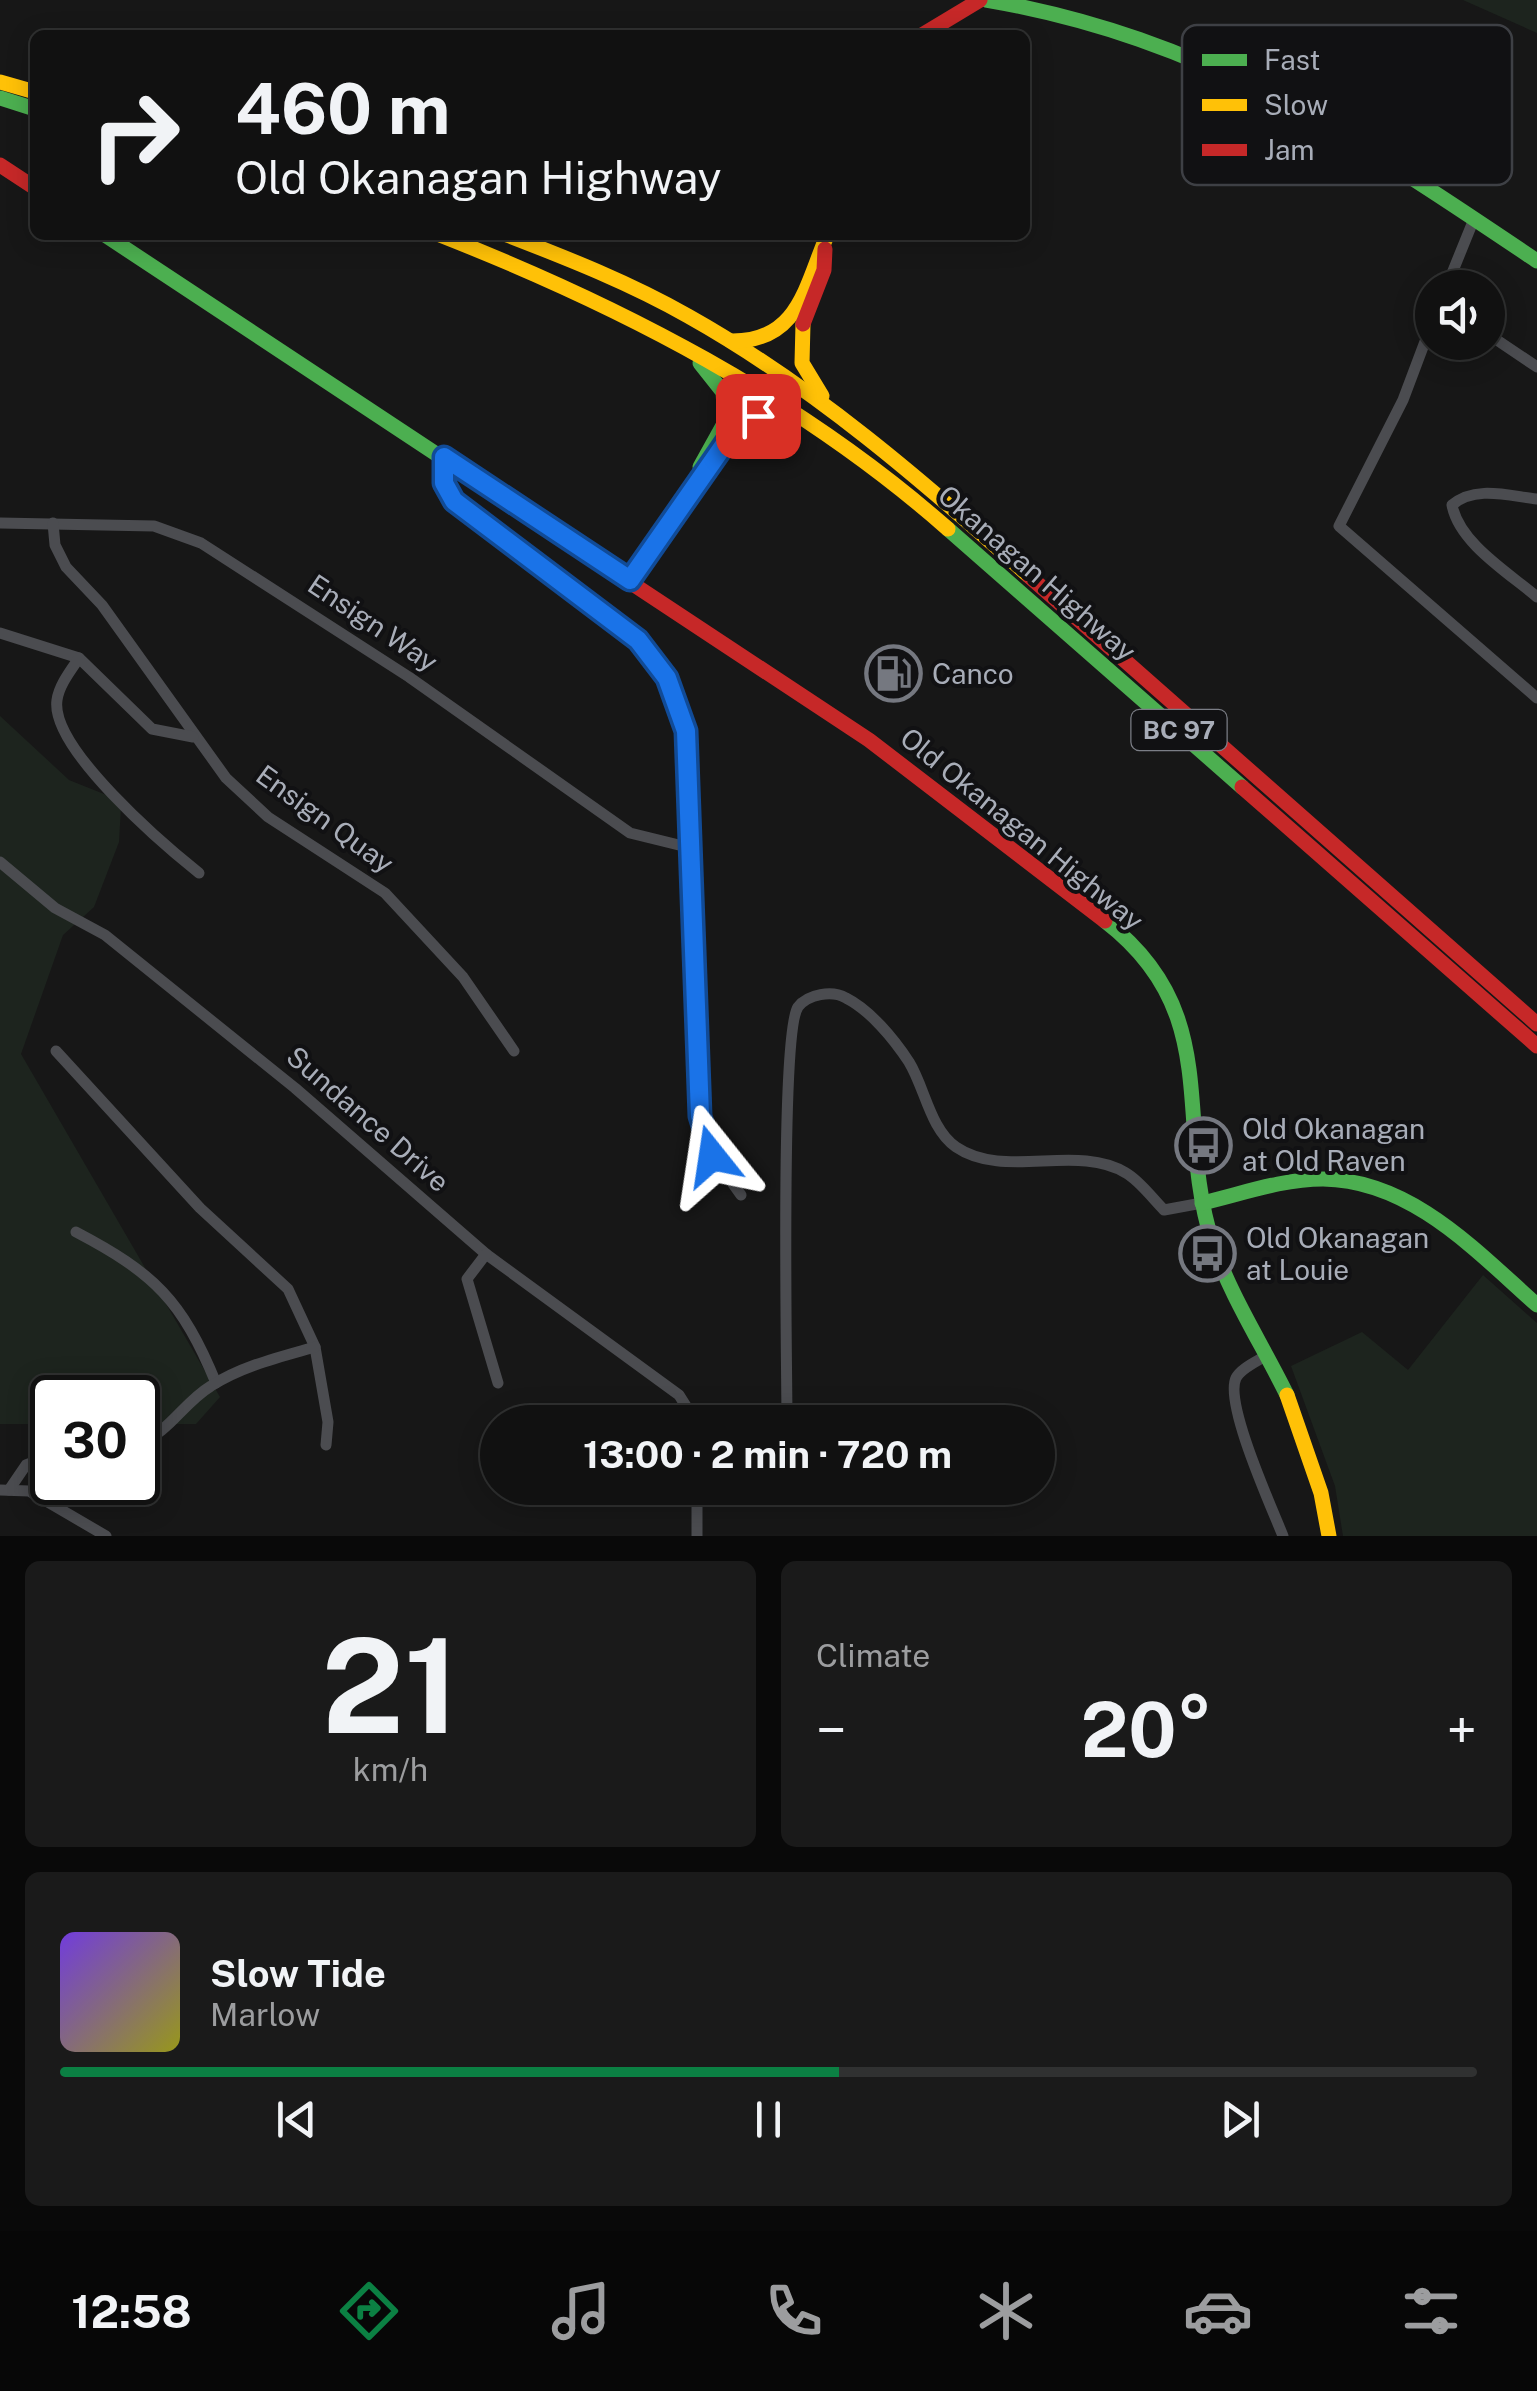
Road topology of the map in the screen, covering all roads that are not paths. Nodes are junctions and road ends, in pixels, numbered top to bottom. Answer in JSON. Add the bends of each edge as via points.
{"nodes":[{"id":1,"x":983,"y":0,"type":"edge"},
{"id":2,"x":931,"y":30,"type":"edge"},
{"id":3,"x":1182,"y":58,"type":"edge"},
{"id":4,"x":0,"y":82,"type":"edge"},
{"id":5,"x":30,"y":91,"type":"edge"},
{"id":6,"x":0,"y":98,"type":"edge"},
{"id":7,"x":30,"y":107,"type":"edge"},
{"id":8,"x":0,"y":165,"type":"edge"},
{"id":9,"x":30,"y":185,"type":"edge"},
{"id":10,"x":1420,"y":185,"type":"edge"},
{"id":11,"x":1474,"y":219,"type":"junction"},
{"id":12,"x":113,"y":240,"type":"edge"},
{"id":13,"x":452,"y":240,"type":"edge"},
{"id":14,"x":520,"y":240,"type":"edge"},
{"id":15,"x":824,"y":240,"type":"edge"},
{"id":16,"x":826,"y":240,"type":"edge"},
{"id":17,"x":1537,"y":262,"type":"edge"},
{"id":18,"x":1453,"y":270,"type":"edge"},
{"id":19,"x":804,"y":324,"type":"junction"},
{"id":20,"x":723,"y":340,"type":"junction"},
{"id":21,"x":680,"y":344,"type":"junction"},
{"id":22,"x":1505,"y":345,"type":"edge"},
{"id":23,"x":1419,"y":360,"type":"edge"},
{"id":24,"x":1537,"y":367,"type":"edge"},
{"id":25,"x":774,"y":370,"type":"junction"},
{"id":26,"x":759,"y":388,"type":"junction"},
{"id":27,"x":725,"y":422,"type":"junction"},
{"id":28,"x":816,"y":422,"type":"junction"},
{"id":29,"x":857,"y":428,"type":"junction"},
{"id":30,"x":444,"y":457,"type":"junction"},
{"id":31,"x":687,"y":496,"type":"junction"},
{"id":32,"x":1537,"y":499,"type":"edge"},
{"id":33,"x":0,"y":523,"type":"edge"},
{"id":34,"x":53,"y":523,"type":"junction"},
{"id":35,"x":630,"y":580,"type":"junction"},
{"id":36,"x":1537,"y":597,"type":"edge"},
{"id":37,"x":0,"y":633,"type":"edge"},
{"id":38,"x":78,"y":658,"type":"junction"},
{"id":39,"x":1537,"y":698,"type":"edge"},
{"id":40,"x":193,"y":737,"type":"junction"},
{"id":41,"x":690,"y":848,"type":"junction"},
{"id":42,"x":0,"y":862,"type":"edge"},
{"id":43,"x":199,"y":873,"type":"dead end"},
{"id":44,"x":1537,"y":1024,"type":"edge"},
{"id":45,"x":1537,"y":1046,"type":"edge"},
{"id":46,"x":56,"y":1051,"type":"dead end"},
{"id":47,"x":514,"y":1051,"type":"dead end"},
{"id":48,"x":741,"y":1195,"type":"dead end"},
{"id":49,"x":1202,"y":1203,"type":"junction"},
{"id":50,"x":76,"y":1232,"type":"dead end"},
{"id":51,"x":486,"y":1254,"type":"junction"},
{"id":52,"x":1537,"y":1304,"type":"edge"},
{"id":53,"x":315,"y":1347,"type":"junction"},
{"id":54,"x":1268,"y":1355,"type":"junction"},
{"id":55,"x":216,"y":1383,"type":"junction"},
{"id":56,"x":498,"y":1383,"type":"dead end"},
{"id":57,"x":685,"y":1405,"type":"edge"},
{"id":58,"x":786,"y":1405,"type":"edge"},
{"id":59,"x":160,"y":1435,"type":"edge"},
{"id":60,"x":326,"y":1446,"type":"dead end"},
{"id":61,"x":30,"y":1463,"type":"edge"},
{"id":62,"x":5,"y":1490,"type":"edge"},
{"id":63,"x":697,"y":1505,"type":"edge"},
{"id":64,"x":106,"y":1536,"type":"edge"},
{"id":65,"x":697,"y":1536,"type":"edge"},
{"id":66,"x":1283,"y":1536,"type":"edge"},
{"id":67,"x":1328,"y":1536,"type":"edge"}],
"edges":[{"from":1,"to":2,"type":"main road"},
{"from":1,"to":3,"type":"main road","via":[[1020,5]]},
{"from":4,"to":5,"type":"main road"},
{"from":6,"to":7,"type":"main road"},
{"from":8,"to":9,"type":"main road"},
{"from":10,"to":11,"type":"main road"},
{"from":11,"to":17,"type":"main road"},
{"from":11,"to":18,"type":"street"},
{"from":12,"to":30,"type":"main road","name":"Old Okanagan Highway"},
{"from":13,"to":21,"type":"main road","name":"Okanagan Highway","number":"BC 97"},
{"from":14,"to":20,"type":"main road","name":"Okanagan Highway","number":"BC 97"},
{"from":15,"to":20,"type":"main road","via":[[785,324],[764,340]]},
{"from":16,"to":19,"type":"main road","via":[[824,270]]},
{"from":19,"to":25,"type":"main road"},
{"from":19,"to":29,"type":"main road","via":[[806,376]]},
{"from":20,"to":25,"type":"main road","name":"Okanagan Highway","number":"BC 97"},
{"from":21,"to":25,"type":"main road","via":[[717,350],[752,370]]},
{"from":21,"to":26,"type":"main road","name":"Okanagan Highway","number":"BC 97"},
{"from":21,"to":27,"type":"main road","via":[[724,392]]},
{"from":22,"to":24,"type":"street"},
{"from":23,"to":39,"type":"street","via":[[1339,526]]},
{"from":25,"to":29,"type":"main road","name":"Okanagan Highway","number":"BC 97"},
{"from":26,"to":27,"type":"main road"},
{"from":26,"to":28,"type":"main road","name":"Okanagan Highway","number":"BC 97"},
{"from":26,"to":29,"type":"main road","via":[[780,390],[818,416]]},
{"from":27,"to":31,"type":"main road"},
{"from":28,"to":31,"type":"main road","via":[[785,414],[746,422]]},
{"from":28,"to":45,"type":"main road","name":"Okanagan Highway","number":"BC 97","via":[[900,486]]},
{"from":29,"to":44,"type":"main road","name":"Okanagan Highway","number":"BC 97"},
{"from":30,"to":35,"type":"main road","name":"Old Okanagan Highway"},
{"from":30,"to":41,"type":"street","via":[[444,483],[454,501],[638,640],[667,678],[686,731]]},
{"from":31,"to":35,"type":"main road"},
{"from":32,"to":36,"type":"street","via":[[1482,493],[1461,496],[1452,505],[1474,542]]},
{"from":33,"to":34,"type":"street","name":"Ensign Way"},
{"from":34,"to":40,"type":"street","name":"Ensign Quay","via":[[66,567],[102,606]]},
{"from":34,"to":41,"type":"street","name":"Ensign Way","via":[[154,526],[202,543],[630,832]]},
{"from":35,"to":49,"type":"main road","name":"Old Okanagan Highway","via":[[869,740],[1118,931],[1164,984],[1184,1029]]},
{"from":37,"to":38,"type":"street"},
{"from":38,"to":40,"type":"street","via":[[152,729]]},
{"from":38,"to":43,"type":"street","via":[[57,696],[61,722],[120,806]]},
{"from":40,"to":47,"type":"street","name":"Ensign Quay","via":[[268,817],[384,893],[463,977]]},
{"from":41,"to":48,"type":"street","via":[[700,1116],[712,1156]]},
{"from":42,"to":51,"type":"street","name":"Sundance Drive","via":[[55,908],[105,935],[266,1064]]},
{"from":46,"to":53,"type":"street","via":[[200,1208],[288,1288]]},
{"from":49,"to":52,"type":"main road","via":[[1320,1179],[1390,1190]]},
{"from":49,"to":54,"type":"main road","name":"Old Okanagan Highway","via":[[1214,1244]]},
{"from":49,"to":58,"type":"street","via":[[1164,1210],[1109,1164],[1010,1160],[958,1149],[943,1136],[908,1061],[862,1007],[840,994],[817,994],[799,1004],[791,1054]]},
{"from":50,"to":55,"type":"street","via":[[152,1277],[189,1326]]},
{"from":51,"to":56,"type":"street","via":[[467,1279]]},
{"from":51,"to":57,"type":"street","name":"Sundance Drive"},
{"from":53,"to":55,"type":"street"},
{"from":53,"to":60,"type":"street"},
{"from":54,"to":66,"type":"street","via":[[1240,1372],[1233,1390]]},
{"from":54,"to":67,"type":"main road","name":"Old Okanagan Highway","via":[[1296,1414]]},
{"from":55,"to":59,"type":"street"},
{"from":61,"to":62,"type":"street"},
{"from":62,"to":64,"type":"street","via":[[28,1490]]},
{"from":63,"to":65,"type":"street"}]}
